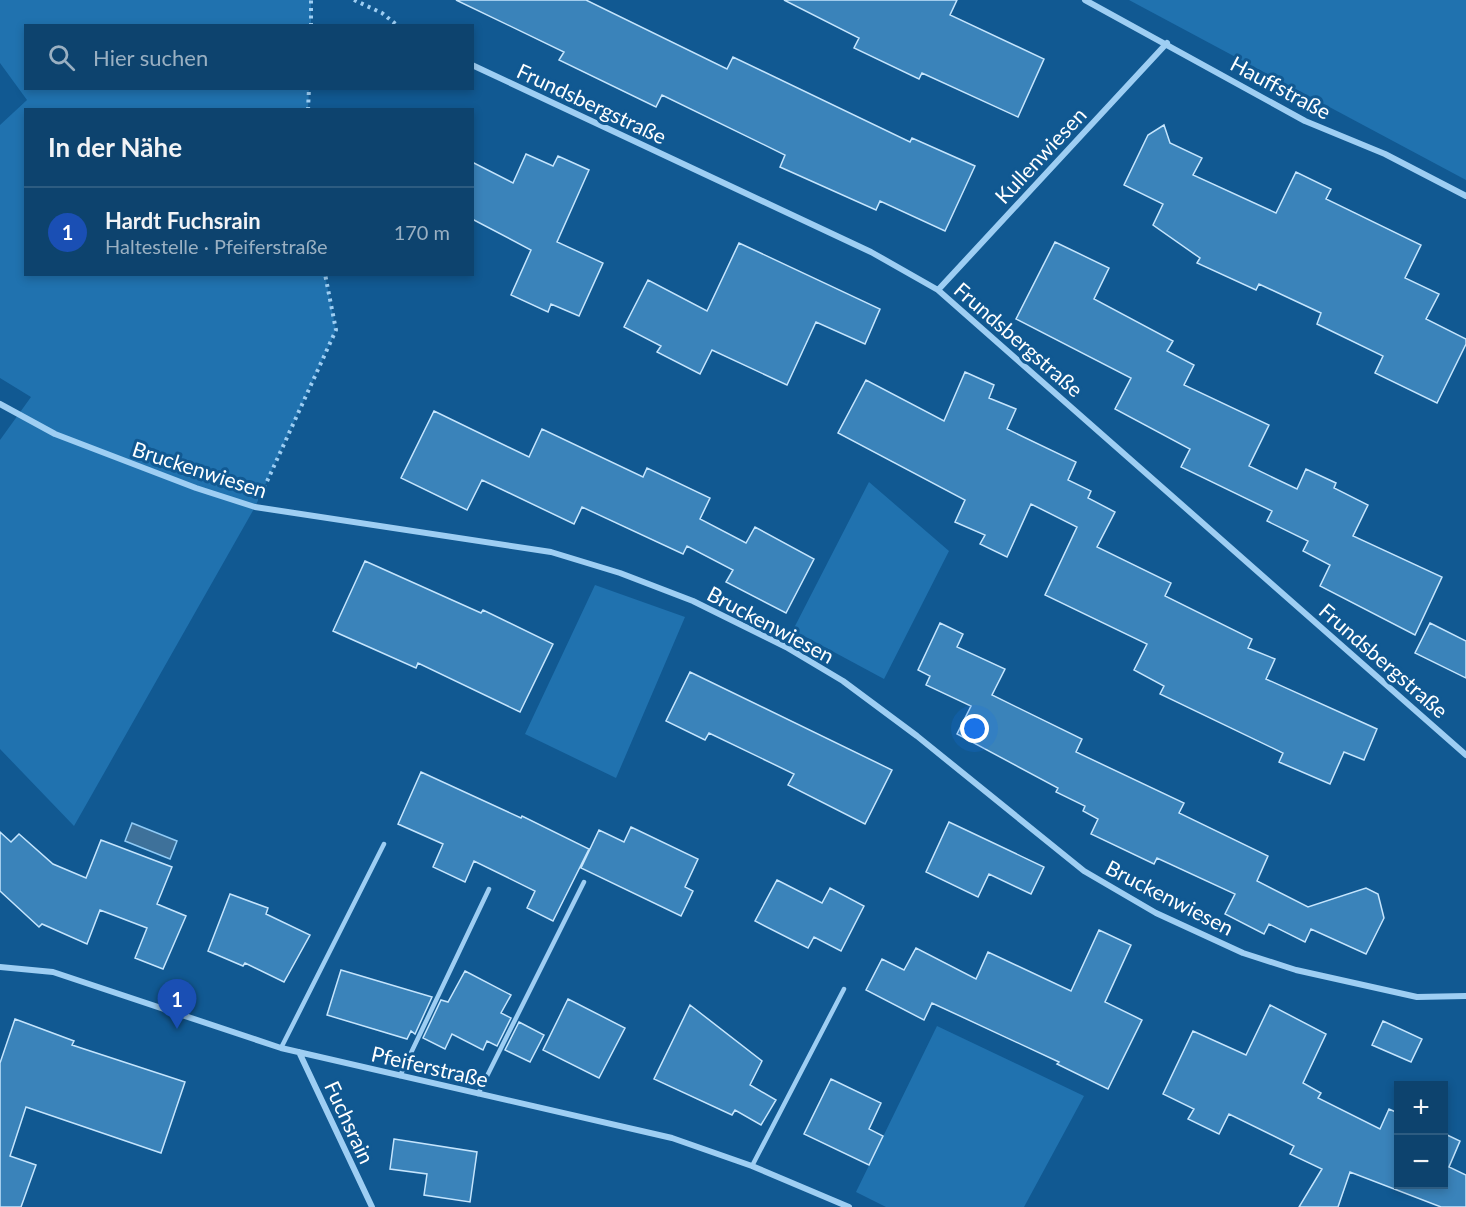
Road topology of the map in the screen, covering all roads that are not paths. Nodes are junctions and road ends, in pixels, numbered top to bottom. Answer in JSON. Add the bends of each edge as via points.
{"nodes":[{"id":1,"x":1085,"y":0,"type":"edge"},
{"id":2,"x":1167,"y":43,"type":"junction"},
{"id":3,"x":474,"y":66,"type":"edge"},
{"id":4,"x":1466,"y":196,"type":"edge"},
{"id":5,"x":938,"y":290,"type":"junction"},
{"id":6,"x":0,"y":404,"type":"edge"},
{"id":7,"x":1466,"y":755,"type":"edge"},
{"id":8,"x":384,"y":844,"type":"dead end"},
{"id":9,"x":584,"y":882,"type":"dead end"},
{"id":10,"x":489,"y":889,"type":"dead end"},
{"id":11,"x":0,"y":967,"type":"edge"},
{"id":12,"x":844,"y":989,"type":"dead end"},
{"id":13,"x":1466,"y":996,"type":"edge"},
{"id":14,"x":281,"y":1048,"type":"junction"},
{"id":15,"x":299,"y":1052,"type":"junction"},
{"id":16,"x":400,"y":1076,"type":"junction"},
{"id":17,"x":478,"y":1094,"type":"junction"},
{"id":18,"x":752,"y":1166,"type":"junction"},
{"id":19,"x":372,"y":1207,"type":"edge"},
{"id":20,"x":849,"y":1207,"type":"edge"}],
"edges":[{"from":1,"to":2,"type":"street","name":"Hauffstraße"},
{"from":2,"to":4,"type":"street","name":"Hauffstraße","via":[[1305,121],[1385,154]]},
{"from":2,"to":5,"type":"street","name":"Kullenwiesen"},
{"from":3,"to":5,"type":"street","name":"Frundsbergstraße","via":[[872,252]]},
{"from":5,"to":7,"type":"street","name":"Frundsbergstraße"},
{"from":6,"to":13,"type":"street","name":"Bruckenwiesen","via":[[55,434],[255,507],[551,552],[693,601],[786,647],[843,681],[1084,871],[1156,913],[1243,953],[1296,969],[1417,998]]},
{"from":8,"to":14,"type":"lane"},
{"from":9,"to":17,"type":"lane"},
{"from":10,"to":16,"type":"lane"},
{"from":11,"to":14,"type":"street","name":"Pfeiferstraße","via":[[53,972]]},
{"from":12,"to":18,"type":"lane"},
{"from":14,"to":15,"type":"street","name":"Pfeiferstraße"},
{"from":15,"to":16,"type":"street","name":"Pfeiferstraße"},
{"from":15,"to":19,"type":"street","name":"Fuchsrain"},
{"from":16,"to":17,"type":"street","name":"Pfeiferstraße"},
{"from":17,"to":18,"type":"street","name":"Pfeiferstraße","via":[[672,1138]]},
{"from":18,"to":20,"type":"street","name":"Pfeiferstraße"}]}
